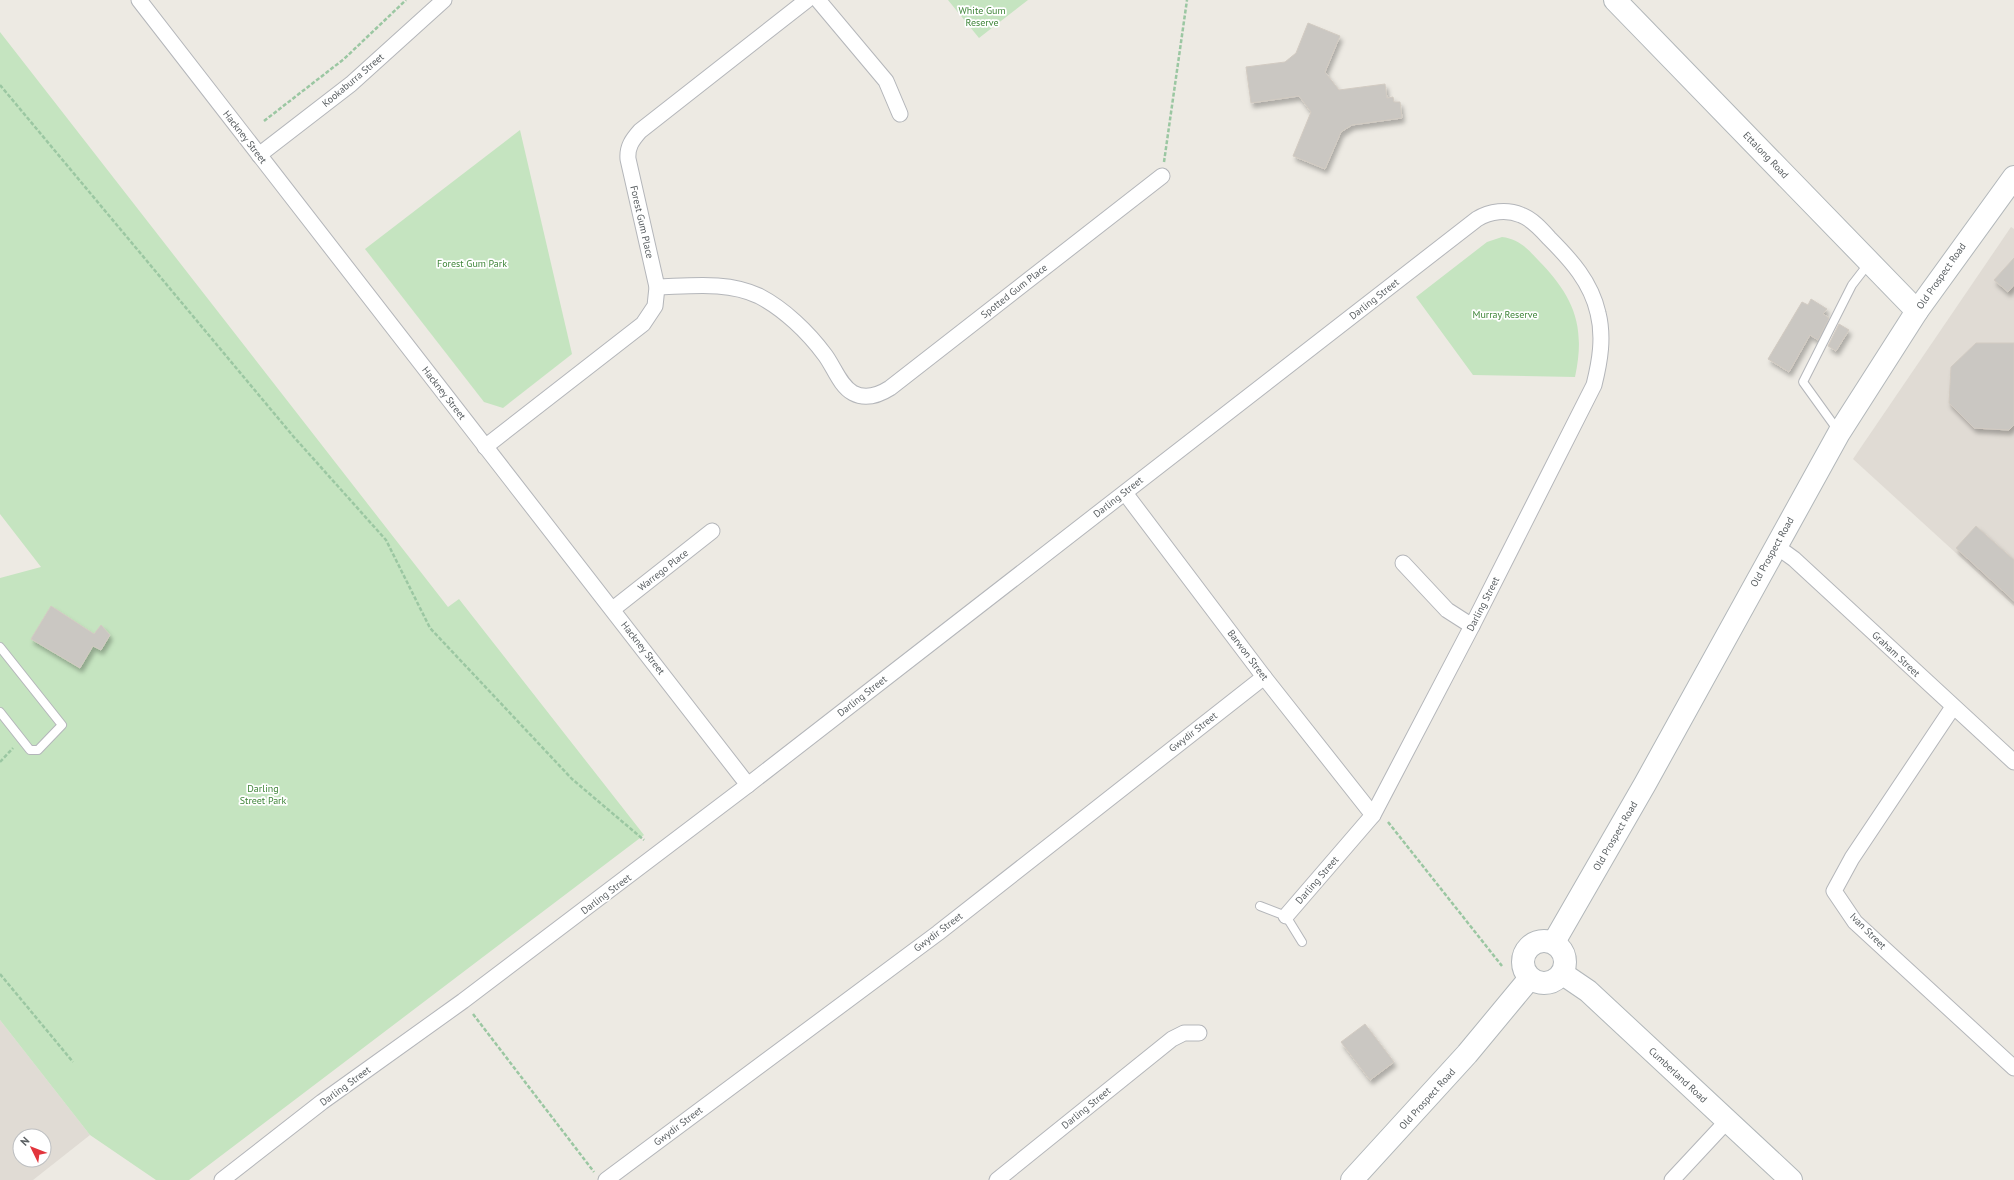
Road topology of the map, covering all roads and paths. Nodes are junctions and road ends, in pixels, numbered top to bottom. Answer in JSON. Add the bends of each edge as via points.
{"nodes":[{"id":1,"x":140,"y":0,"type":"edge"},
{"id":2,"x":406,"y":0,"type":"edge"},
{"id":3,"x":807,"y":0,"type":"edge"},
{"id":4,"x":818,"y":0,"type":"edge"},
{"id":5,"x":1187,"y":0,"type":"edge"},
{"id":6,"x":1615,"y":0,"type":"edge"},
{"id":7,"x":440,"y":1,"type":"edge"},
{"id":8,"x":0,"y":85,"type":"edge"},
{"id":9,"x":900,"y":114,"type":"dead end"},
{"id":10,"x":264,"y":121,"type":"dead end"},
{"id":11,"x":259,"y":155,"type":"junction"},
{"id":12,"x":1162,"y":176,"type":"joint"},
{"id":13,"x":2014,"y":177,"type":"edge"},
{"id":14,"x":1870,"y":262,"type":"junction"},
{"id":15,"x":657,"y":287,"type":"junction"},
{"id":16,"x":1917,"y":311,"type":"junction"},
{"id":17,"x":1839,"y":433,"type":"junction"},
{"id":18,"x":485,"y":447,"type":"junction"},
{"id":19,"x":1125,"y":493,"type":"junction"},
{"id":20,"x":712,"y":531,"type":"dead end"},
{"id":21,"x":1776,"y":546,"type":"junction"},
{"id":22,"x":1403,"y":563,"type":"dead end"},
{"id":23,"x":613,"y":609,"type":"junction"},
{"id":24,"x":1472,"y":626,"type":"junction"},
{"id":25,"x":0,"y":648,"type":"edge"},
{"id":26,"x":1264,"y":677,"type":"junction"},
{"id":27,"x":1953,"y":706,"type":"junction"},
{"id":28,"x":0,"y":712,"type":"edge"},
{"id":29,"x":21,"y":739,"type":"junction"},
{"id":30,"x":0,"y":762,"type":"edge"},
{"id":31,"x":2014,"y":762,"type":"edge"},
{"id":32,"x":748,"y":786,"type":"junction"},
{"id":33,"x":1375,"y":812,"type":"junction"},
{"id":34,"x":644,"y":840,"type":"dead end"},
{"id":35,"x":1260,"y":906,"type":"dead end"},
{"id":36,"x":1286,"y":916,"type":"junction"},
{"id":37,"x":1302,"y":942,"type":"dead end"},
{"id":38,"x":1554,"y":942,"type":"junction"},
{"id":39,"x":1502,"y":966,"type":"dead end"},
{"id":40,"x":0,"y":974,"type":"edge"},
{"id":41,"x":1563,"y":974,"type":"junction"},
{"id":42,"x":1530,"y":978,"type":"junction"},
{"id":43,"x":463,"y":1001,"type":"junction"},
{"id":44,"x":1199,"y":1033,"type":"dead end"},
{"id":45,"x":73,"y":1062,"type":"dead end"},
{"id":46,"x":2014,"y":1068,"type":"edge"},
{"id":47,"x":1727,"y":1121,"type":"junction"},
{"id":48,"x":626,"y":1174,"type":"edge"},
{"id":49,"x":601,"y":1177,"type":"edge"},
{"id":50,"x":222,"y":1180,"type":"edge"},
{"id":51,"x":997,"y":1180,"type":"edge"},
{"id":52,"x":1352,"y":1180,"type":"edge"},
{"id":53,"x":1672,"y":1180,"type":"edge"},
{"id":54,"x":1790,"y":1180,"type":"edge"}],
"edges":[{"from":1,"to":11,"type":"street","name":"Hackney Street"},
{"from":2,"to":10,"type":"path","via":[[344,59]]},
{"from":3,"to":15,"type":"street","name":"Forest Gum Place","via":[[640,131],[630,144],[628,159]]},
{"from":4,"to":9,"type":"street","via":[[886,81]]},
{"from":5,"to":12,"type":"path"},
{"from":6,"to":14,"type":"main road","name":"Ettalong Road"},
{"from":7,"to":11,"type":"street","name":"Kookaburra Street","via":[[351,84]]},
{"from":8,"to":34,"type":"path","via":[[293,436],[386,540],[430,628],[572,778]]},
{"from":11,"to":18,"type":"street","name":"Hackney Street"},
{"from":12,"to":15,"type":"street","name":"Spotted Gum Place","via":[[890,388],[862,402],[845,386],[825,355],[799,325],[758,296],[735,288],[718,286]]},
{"from":13,"to":16,"type":"main road","name":"Old Prospect Road"},
{"from":14,"to":16,"type":"main road","name":"Ettalong Road"},
{"from":14,"to":17,"type":"lane","via":[[1852,285],[1803,382]]},
{"from":15,"to":18,"type":"street","name":"Forest Gum Place","via":[[655,306],[643,324]]},
{"from":16,"to":17,"type":"main road","name":"Old Prospect Road"},
{"from":17,"to":21,"type":"main road","name":"Old Prospect Road"},
{"from":18,"to":23,"type":"street","name":"Hackney Street"},
{"from":19,"to":24,"type":"street","name":"Darling Street","via":[[1477,219],[1500,206],[1530,220],[1565,254],[1582,275],[1599,314],[1602,341],[1598,370],[1590,395]]},
{"from":19,"to":26,"type":"street","name":"Barwon Street"},
{"from":19,"to":32,"type":"street","name":"Darling Street"},
{"from":20,"to":23,"type":"street","name":"Warrego Place"},
{"from":21,"to":27,"type":"street","name":"Graham Street","via":[[1794,559]]},
{"from":21,"to":38,"type":"main road","name":"Old Prospect Road","via":[[1645,784]]},
{"from":22,"to":24,"type":"street","via":[[1446,610]]},
{"from":23,"to":32,"type":"street","name":"Hackney Street"},
{"from":24,"to":33,"type":"street","name":"Darling Street"},
{"from":25,"to":29,"type":"lane","via":[[62,726],[38,750],[30,750]]},
{"from":26,"to":33,"type":"street","name":"Barwon Street"},
{"from":26,"to":48,"type":"street","name":"Gwydir Street"},
{"from":27,"to":31,"type":"street","name":"Graham Street"},
{"from":27,"to":46,"type":"street","name":"Ivan Street","via":[[1852,858],[1834,891],[1856,922]]},
{"from":28,"to":29,"type":"lane"},
{"from":29,"to":30,"type":"path"},
{"from":32,"to":43,"type":"street","name":"Darling Street"},
{"from":33,"to":36,"type":"street","name":"Darling Street"},
{"from":33,"to":39,"type":"path"},
{"from":35,"to":36,"type":"lane"},
{"from":36,"to":37,"type":"lane"},
{"from":38,"to":41,"type":"main road","via":[[1564,953],[1566,960]]},
{"from":38,"to":42,"type":"main road","via":[[1539,941],[1527,950],[1523,965]]},
{"from":40,"to":45,"type":"path"},
{"from":41,"to":42,"type":"main road","via":[[1551,983],[1536,982]]},
{"from":41,"to":47,"type":"main road","name":"Cumberland Road","via":[[1588,991]]},
{"from":42,"to":52,"type":"main road","name":"Old Prospect Road","via":[[1467,1054]]},
{"from":43,"to":49,"type":"path"},
{"from":43,"to":50,"type":"street","name":"Darling Street","via":[[322,1102]]},
{"from":44,"to":51,"type":"street","name":"Darling Street","via":[[1184,1033],[1172,1039]]},
{"from":47,"to":53,"type":"street"},
{"from":47,"to":54,"type":"main road","name":"Cumberland Road"},
{"from":48,"to":49,"type":"street","name":"Gwydir Street"}]}
